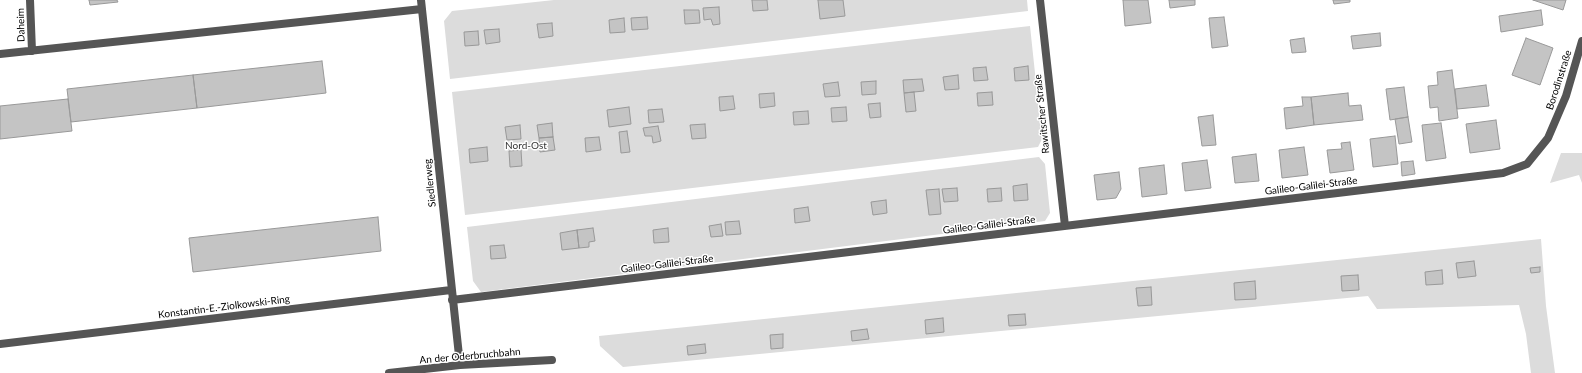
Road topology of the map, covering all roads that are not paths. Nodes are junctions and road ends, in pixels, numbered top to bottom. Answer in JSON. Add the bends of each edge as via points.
{"nodes":[{"id":1,"x":30,"y":0,"type":"edge"},
{"id":2,"x":421,"y":0,"type":"edge"},
{"id":3,"x":1040,"y":0,"type":"edge"},
{"id":4,"x":422,"y":9,"type":"junction"},
{"id":5,"x":1582,"y":41,"type":"edge"},
{"id":6,"x":32,"y":50,"type":"junction"},
{"id":7,"x":0,"y":54,"type":"edge"},
{"id":8,"x":1527,"y":164,"type":"joint"},
{"id":9,"x":1065,"y":226,"type":"junction"},
{"id":10,"x":451,"y":290,"type":"junction"},
{"id":11,"x":452,"y":300,"type":"junction"},
{"id":12,"x":0,"y":344,"type":"edge"},
{"id":13,"x":552,"y":360,"type":"dead end"},
{"id":14,"x":460,"y":364,"type":"junction"},
{"id":15,"x":389,"y":373,"type":"edge"}],
"edges":[{"from":1,"to":6,"type":"street","name":"Daheim"},
{"from":2,"to":4,"type":"street","name":"Siedlerweg"},
{"from":3,"to":9,"type":"street","name":"Rawitscher Straße"},
{"from":4,"to":6,"type":"street"},
{"from":4,"to":10,"type":"street","name":"Siedlerweg"},
{"from":5,"to":8,"type":"street","name":"Borodinstraße","via":[[1566,96],[1548,138]]},
{"from":6,"to":7,"type":"street"},
{"from":8,"to":9,"type":"street","name":"Galileo-Galilei-Straße","via":[[1503,173]]},
{"from":9,"to":11,"type":"street","name":"Galileo-Galilei-Straße"},
{"from":10,"to":11,"type":"street","name":"Siedlerweg"},
{"from":10,"to":12,"type":"street","name":"Konstantin-E.-Ziolkowski-Ring"},
{"from":11,"to":14,"type":"street","name":"Siedlerweg"},
{"from":13,"to":14,"type":"street","name":"An der Oderbruchbahn"},
{"from":14,"to":15,"type":"street","name":"An der Oderbruchbahn"}]}
